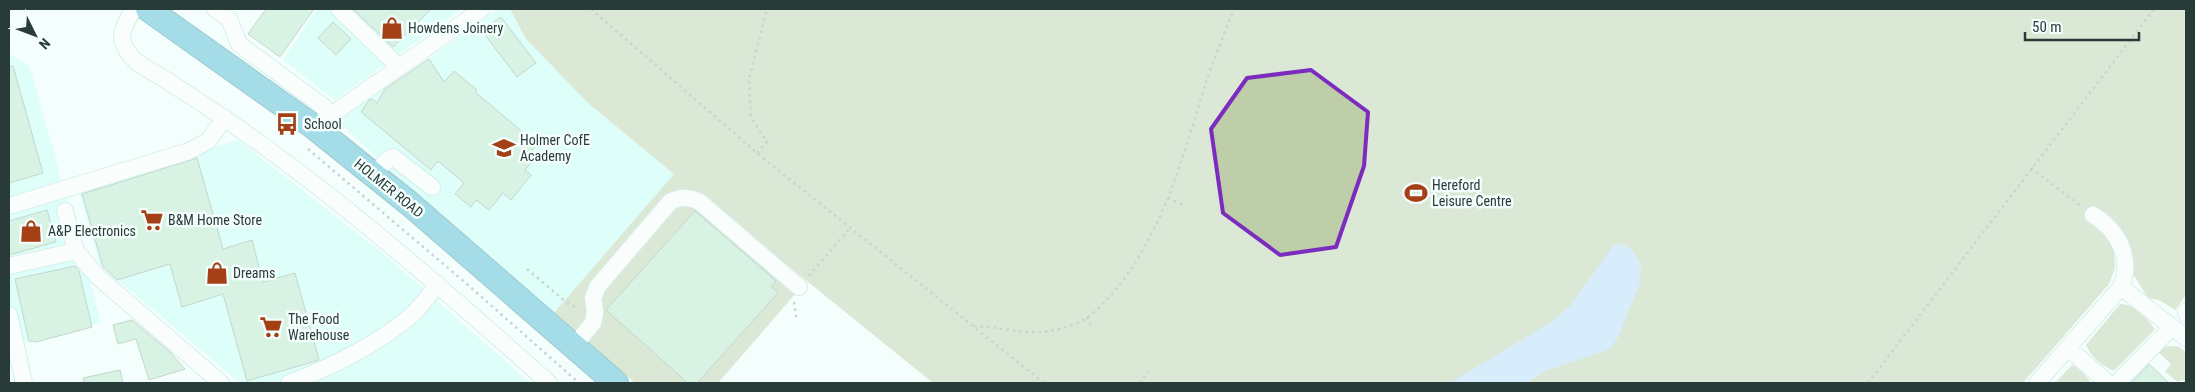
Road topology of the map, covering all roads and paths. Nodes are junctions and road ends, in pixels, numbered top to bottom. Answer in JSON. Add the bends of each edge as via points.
{"nodes":[{"id":1,"x":134,"y":9,"type":"edge"},
{"id":2,"x":148,"y":9,"type":"edge"},
{"id":3,"x":215,"y":9,"type":"edge"},
{"id":4,"x":339,"y":9,"type":"edge"},
{"id":5,"x":482,"y":9,"type":"edge"},
{"id":6,"x":591,"y":9,"type":"edge"},
{"id":7,"x":767,"y":9,"type":"edge"},
{"id":8,"x":1234,"y":9,"type":"edge"},
{"id":9,"x":2154,"y":9,"type":"edge"},
{"id":10,"x":399,"y":67,"type":"junction"},
{"id":11,"x":225,"y":118,"type":"junction"},
{"id":12,"x":315,"y":130,"type":"junction"},
{"id":13,"x":757,"y":153,"type":"junction"},
{"id":14,"x":2031,"y":168,"type":"junction"},
{"id":15,"x":374,"y":175,"type":"junction"},
{"id":16,"x":432,"y":187,"type":"dead end"},
{"id":17,"x":1168,"y":198,"type":"junction"},
{"id":18,"x":1183,"y":205,"type":"dead end"},
{"id":19,"x":9,"y":206,"type":"edge"},
{"id":20,"x":65,"y":211,"type":"dead end"},
{"id":21,"x":2093,"y":215,"type":"joint"},
{"id":22,"x":850,"y":228,"type":"junction"},
{"id":23,"x":76,"y":251,"type":"junction"},
{"id":24,"x":9,"y":266,"type":"edge"},
{"id":25,"x":527,"y":269,"type":"dead end"},
{"id":26,"x":438,"y":284,"type":"junction"},
{"id":27,"x":798,"y":287,"type":"junction"},
{"id":28,"x":2121,"y":287,"type":"junction"},
{"id":29,"x":595,"y":312,"type":"junction"},
{"id":30,"x":9,"y":315,"type":"edge"},
{"id":31,"x":796,"y":317,"type":"dead end"},
{"id":32,"x":1087,"y":317,"type":"junction"},
{"id":33,"x":973,"y":326,"type":"junction"},
{"id":34,"x":1091,"y":327,"type":"dead end"},
{"id":35,"x":2172,"y":327,"type":"junction"},
{"id":36,"x":2186,"y":338,"type":"edge"},
{"id":37,"x":574,"y":346,"type":"junction"},
{"id":38,"x":2068,"y":348,"type":"junction"},
{"id":39,"x":1148,"y":371,"type":"dead end"},
{"id":40,"x":24,"y":383,"type":"edge"},
{"id":41,"x":221,"y":383,"type":"edge"},
{"id":42,"x":288,"y":383,"type":"edge"},
{"id":43,"x":549,"y":383,"type":"edge"},
{"id":44,"x":579,"y":383,"type":"edge"},
{"id":45,"x":616,"y":383,"type":"edge"},
{"id":46,"x":1044,"y":383,"type":"edge"},
{"id":47,"x":1140,"y":383,"type":"edge"},
{"id":48,"x":1868,"y":383,"type":"edge"},
{"id":49,"x":2037,"y":383,"type":"edge"},
{"id":50,"x":2108,"y":383,"type":"edge"},
{"id":51,"x":2117,"y":383,"type":"edge"}],
"edges":[{"from":1,"to":11,"type":"street","via":[[123,25],[124,49],[138,63]]},
{"from":2,"to":12,"type":"highway","name":"HOLMER ROAD"},
{"from":3,"to":12,"type":"street","via":[[229,19],[239,44],[324,107]]},
{"from":4,"to":10,"type":"street"},
{"from":5,"to":10,"type":"street"},
{"from":6,"to":13,"type":"path"},
{"from":7,"to":13,"type":"path","via":[[750,79],[751,117],[767,142]]},
{"from":8,"to":17,"type":"path"},
{"from":9,"to":14,"type":"path"},
{"from":10,"to":12,"type":"street"},
{"from":11,"to":19,"type":"street","via":[[208,141],[189,151]]},
{"from":11,"to":26,"type":"street","via":[[323,190]]},
{"from":12,"to":15,"type":"highway","name":"HOLMER ROAD"},
{"from":12,"to":44,"type":"path","via":[[468,285]]},
{"from":13,"to":22,"type":"path"},
{"from":14,"to":21,"type":"path"},
{"from":14,"to":48,"type":"path"},
{"from":15,"to":16,"type":"street","via":[[393,156]]},
{"from":15,"to":37,"type":"highway","name":"HOLMER ROAD"},
{"from":17,"to":18,"type":"path"},
{"from":17,"to":32,"type":"path","via":[[1145,246],[1120,285],[1098,310]]},
{"from":20,"to":23,"type":"street"},
{"from":21,"to":28,"type":"street","via":[[2118,236],[2125,271]]},
{"from":22,"to":27,"type":"path"},
{"from":22,"to":33,"type":"path"},
{"from":23,"to":24,"type":"street"},
{"from":23,"to":41,"type":"street","via":[[98,277]]},
{"from":25,"to":29,"type":"path","via":[[571,306]]},
{"from":26,"to":42,"type":"street","via":[[413,313],[372,342],[313,374]]},
{"from":26,"to":43,"type":"street"},
{"from":27,"to":29,"type":"street","via":[[700,202],[679,198],[670,202],[598,286],[593,298]]},
{"from":27,"to":31,"type":"path","via":[[794,300]]},
{"from":28,"to":35,"type":"street"},
{"from":28,"to":38,"type":"street"},
{"from":29,"to":37,"type":"street","via":[[593,323]]},
{"from":30,"to":40,"type":"street"},
{"from":32,"to":33,"type":"path","via":[[1076,324],[1042,334]]},
{"from":32,"to":34,"type":"path"},
{"from":33,"to":46,"type":"path"},
{"from":35,"to":36,"type":"street"},
{"from":35,"to":51,"type":"street"},
{"from":37,"to":45,"type":"highway","name":"HOLMER ROAD"},
{"from":38,"to":49,"type":"street"},
{"from":38,"to":50,"type":"street"},
{"from":39,"to":47,"type":"path"}]}
